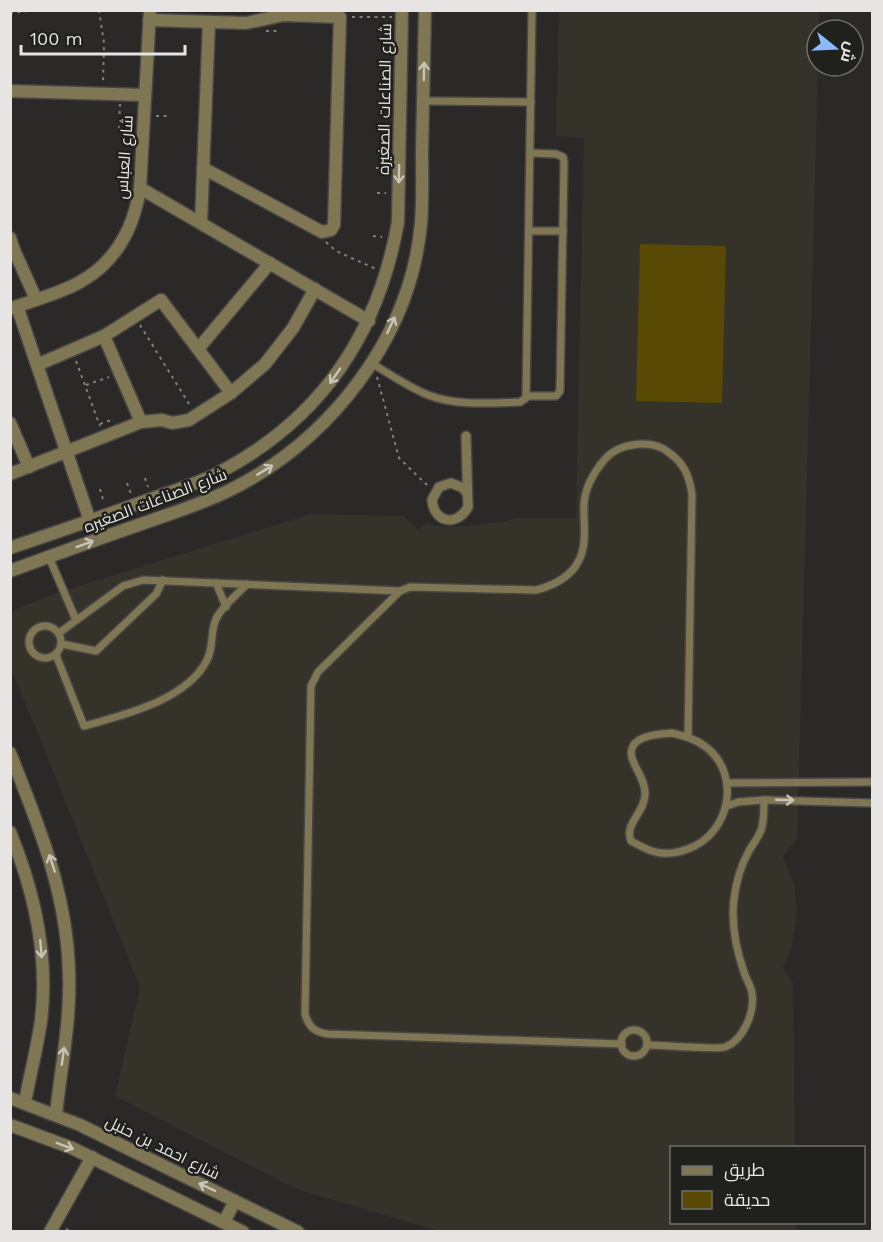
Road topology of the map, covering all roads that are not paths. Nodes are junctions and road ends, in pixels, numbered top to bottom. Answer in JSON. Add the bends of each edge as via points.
{"nodes":[{"id":1,"x":425,"y":10,"type":"edge"},
{"id":2,"x":532,"y":10,"type":"edge"},
{"id":3,"x":402,"y":14,"type":"edge"},
{"id":4,"x":150,"y":16,"type":"edge"},
{"id":5,"x":208,"y":22,"type":"junction"},
{"id":6,"x":10,"y":90,"type":"edge"},
{"id":7,"x":145,"y":95,"type":"junction"},
{"id":8,"x":423,"y":101,"type":"junction"},
{"id":9,"x":531,"y":102,"type":"junction"},
{"id":10,"x":422,"y":138,"type":"junction"},
{"id":11,"x":400,"y":139,"type":"junction"},
{"id":12,"x":530,"y":153,"type":"junction"},
{"id":13,"x":203,"y":168,"type":"junction"},
{"id":14,"x":140,"y":188,"type":"junction"},
{"id":15,"x":201,"y":223,"type":"junction"},
{"id":16,"x":529,"y":231,"type":"junction"},
{"id":17,"x":563,"y":231,"type":"junction"},
{"id":18,"x":10,"y":238,"type":"edge"},
{"id":19,"x":270,"y":263,"type":"junction"},
{"id":20,"x":315,"y":289,"type":"junction"},
{"id":21,"x":36,"y":299,"type":"junction"},
{"id":22,"x":14,"y":308,"type":"edge"},
{"id":23,"x":369,"y":321,"type":"junction"},
{"id":24,"x":104,"y":336,"type":"junction"},
{"id":25,"x":198,"y":349,"type":"junction"},
{"id":26,"x":371,"y":363,"type":"junction"},
{"id":27,"x":37,"y":365,"type":"junction"},
{"id":28,"x":231,"y":393,"type":"junction"},
{"id":29,"x":527,"y":396,"type":"junction"},
{"id":30,"x":141,"y":422,"type":"junction"},
{"id":31,"x":10,"y":423,"type":"edge"},
{"id":32,"x":466,"y":436,"type":"dead end"},
{"id":33,"x":67,"y":452,"type":"junction"},
{"id":34,"x":29,"y":467,"type":"junction"},
{"id":35,"x":10,"y":474,"type":"edge"},
{"id":36,"x":466,"y":492,"type":"junction"},
{"id":37,"x":90,"y":521,"type":"junction"},
{"id":38,"x":10,"y":548,"type":"edge"},
{"id":39,"x":49,"y":557,"type":"junction"},
{"id":40,"x":10,"y":571,"type":"edge"},
{"id":41,"x":164,"y":580,"type":"junction"},
{"id":42,"x":216,"y":583,"type":"junction"},
{"id":43,"x":247,"y":584,"type":"junction"},
{"id":44,"x":400,"y":591,"type":"junction"},
{"id":45,"x":226,"y":607,"type":"junction"},
{"id":46,"x":76,"y":621,"type":"junction"},
{"id":47,"x":59,"y":633,"type":"junction"},
{"id":48,"x":62,"y":644,"type":"junction"},
{"id":49,"x":56,"y":655,"type":"junction"},
{"id":50,"x":688,"y":736,"type":"junction"},
{"id":51,"x":10,"y":753,"type":"edge"},
{"id":52,"x":873,"y":782,"type":"edge"},
{"id":53,"x":727,"y":783,"type":"junction"},
{"id":54,"x":764,"y":800,"type":"junction"},
{"id":55,"x":873,"y":803,"type":"edge"},
{"id":56,"x":727,"y":806,"type":"junction"},
{"id":57,"x":10,"y":832,"type":"edge"},
{"id":58,"x":622,"y":1044,"type":"junction"},
{"id":59,"x":647,"y":1045,"type":"junction"},
{"id":60,"x":10,"y":1098,"type":"edge"},
{"id":61,"x":25,"y":1102,"type":"junction"},
{"id":62,"x":56,"y":1114,"type":"junction"},
{"id":63,"x":10,"y":1125,"type":"edge"},
{"id":64,"x":92,"y":1157,"type":"junction"},
{"id":65,"x":235,"y":1201,"type":"junction"},
{"id":66,"x":224,"y":1222,"type":"junction"},
{"id":67,"x":50,"y":1232,"type":"edge"},
{"id":68,"x":243,"y":1232,"type":"edge"},
{"id":69,"x":298,"y":1232,"type":"edge"}],
"edges":[{"from":8,"to":1,"type":"street","name":"شارع الصناعات الصغيره","one_way":true},
{"from":2,"to":9,"type":"lane"},
{"from":3,"to":11,"type":"street","name":"شارع الصناعات الصغيره"},
{"from":4,"to":5,"type":"street"},
{"from":4,"to":7,"type":"street","name":"شارع العباس"},
{"from":5,"to":13,"type":"street"},
{"from":5,"to":13,"type":"street","via":[[246,23],[284,15],[340,16],[334,225],[322,232]]},
{"from":6,"to":7,"type":"street"},
{"from":7,"to":14,"type":"street","name":"شارع العباس"},
{"from":8,"to":9,"type":"lane"},
{"from":8,"to":10,"type":"street","name":"شارع الصناعات الصغيره"},
{"from":9,"to":12,"type":"lane"},
{"from":10,"to":11,"type":"street"},
{"from":26,"to":10,"type":"street","name":"شارع الصناعات الصغيره","one_way":true,"via":[[391,327],[414,260],[421,224]]},
{"from":11,"to":23,"type":"street","name":"شارع الصناعات الصغيره","one_way":true,"via":[[398,222],[387,274]]},
{"from":12,"to":16,"type":"lane"},
{"from":12,"to":17,"type":"lane","via":[[563,157]]},
{"from":13,"to":15,"type":"street"},
{"from":14,"to":15,"type":"street"},
{"from":14,"to":21,"type":"street","name":"شارع العباس","via":[[130,227],[102,267],[80,283]]},
{"from":15,"to":19,"type":"street"},
{"from":16,"to":17,"type":"lane"},
{"from":16,"to":29,"type":"lane"},
{"from":17,"to":29,"type":"lane","via":[[560,391],[556,396]]},
{"from":18,"to":21,"type":"street"},
{"from":19,"to":20,"type":"street"},
{"from":19,"to":25,"type":"street"},
{"from":20,"to":23,"type":"street"},
{"from":20,"to":28,"type":"street","via":[[293,328],[265,364]]},
{"from":21,"to":22,"type":"street","name":"شارع العباس"},
{"from":22,"to":27,"type":"street"},
{"from":23,"to":37,"type":"street","name":"شارع الصناعات الصغيره","one_way":true,"via":[[328,386],[296,420],[259,449],[219,473]]},
{"from":24,"to":25,"type":"street","via":[[161,300]]},
{"from":24,"to":27,"type":"street"},
{"from":24,"to":30,"type":"street"},
{"from":25,"to":28,"type":"street"},
{"from":26,"to":29,"type":"lane","via":[[408,385],[453,401],[520,402]]},
{"from":39,"to":26,"type":"street","name":"شارع الصناعات الصغيره","one_way":true,"via":[[231,490],[273,465],[311,435],[345,399]]},
{"from":27,"to":33,"type":"street"},
{"from":28,"to":30,"type":"street","via":[[196,417],[172,423]]},
{"from":30,"to":33,"type":"street"},
{"from":31,"to":34,"type":"street"},
{"from":32,"to":36,"type":"street"},
{"from":33,"to":34,"type":"street"},
{"from":33,"to":37,"type":"street"},
{"from":34,"to":35,"type":"street"},
{"from":36,"to":36,"type":"street","via":[[468,507],[459,518],[451,520],[435,512],[432,500],[439,487],[451,483]]},
{"from":37,"to":38,"type":"street","name":"شارع الصناعات الصغيره"},
{"from":39,"to":40,"type":"street","name":"شارع الصناعات الصغيره"},
{"from":39,"to":46,"type":"lane"},
{"from":41,"to":42,"type":"lane"},
{"from":41,"to":46,"type":"lane","via":[[143,580],[123,586]]},
{"from":41,"to":48,"type":"lane","via":[[156,594],[96,651]]},
{"from":42,"to":43,"type":"lane"},
{"from":42,"to":45,"type":"lane"},
{"from":43,"to":44,"type":"lane"},
{"from":43,"to":45,"type":"lane"},
{"from":44,"to":50,"type":"lane","via":[[420,586],[536,590],[551,586],[565,578],[582,553],[586,538],[584,504],[597,468],[626,445],[645,443],[663,448],[679,460],[689,476],[692,494]]},
{"from":44,"to":58,"type":"lane","via":[[318,672],[311,686],[305,1014],[308,1025],[316,1032],[328,1034]]},
{"from":45,"to":49,"type":"lane","via":[[215,622],[209,656],[196,676],[159,700],[115,718],[84,726]]},
{"from":46,"to":47,"type":"lane"},
{"from":47,"to":48,"type":"lane"},
{"from":47,"to":49,"type":"lane","via":[[41,626],[29,640],[30,650],[37,657],[47,659]]},
{"from":48,"to":49,"type":"lane"},
{"from":50,"to":53,"type":"lane","via":[[706,747],[720,763]]},
{"from":50,"to":56,"type":"lane","via":[[655,734],[633,745],[632,762],[644,781],[646,793],[644,804],[628,829],[631,841],[653,852],[677,853],[699,845],[717,828]]},
{"from":62,"to":51,"type":"street","one_way":true,"via":[[68,1023],[65,924],[44,838]]},
{"from":52,"to":53,"type":"lane"},
{"from":53,"to":56,"type":"lane"},
{"from":54,"to":55,"type":"lane","one_way":true},
{"from":54,"to":56,"type":"lane"},
{"from":54,"to":59,"type":"lane","via":[[762,829],[745,859],[734,898],[733,923],[752,992],[744,1030],[724,1048]]},
{"from":57,"to":61,"type":"street","one_way":true,"via":[[30,884],[40,929],[44,975],[41,1021]]},
{"from":58,"to":59,"type":"lane","via":[[634,1056],[644,1052]]},
{"from":58,"to":59,"type":"lane","via":[[626,1034],[635,1030],[644,1035]]},
{"from":60,"to":61,"type":"street","name":"شارع احمد بن حنبل"},
{"from":61,"to":62,"type":"street","name":"شارع احمد بن حنبل"},
{"from":65,"to":62,"type":"street","name":"شارع احمد بن حنبل","one_way":true},
{"from":63,"to":64,"type":"street","one_way":true},
{"from":64,"to":66,"type":"street"},
{"from":64,"to":67,"type":"street"},
{"from":65,"to":66,"type":"street"},
{"from":65,"to":69,"type":"street","name":"شارع احمد بن حنبل"},
{"from":66,"to":68,"type":"street"}]}
